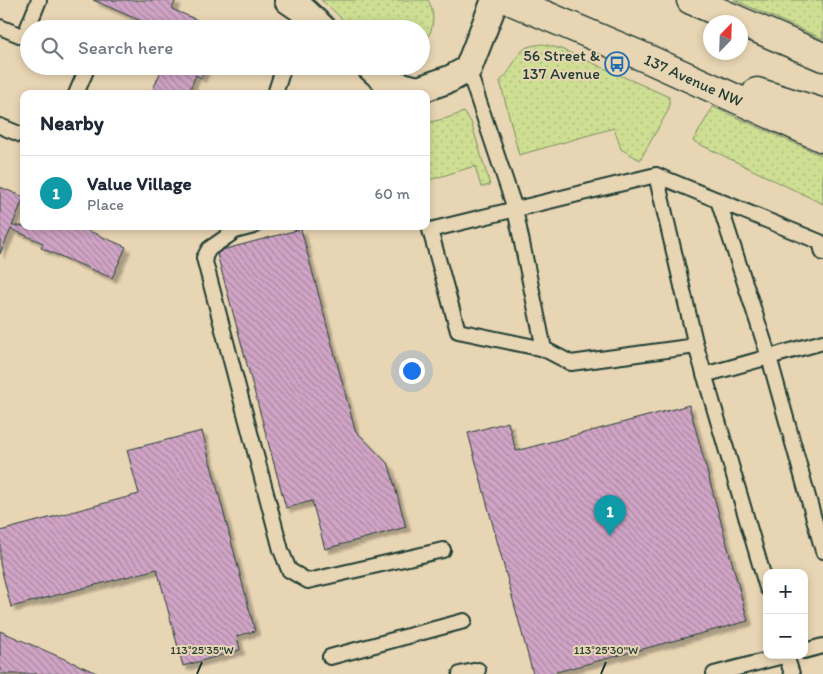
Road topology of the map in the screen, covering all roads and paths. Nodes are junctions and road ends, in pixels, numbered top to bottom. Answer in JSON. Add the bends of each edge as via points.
{"nodes":[{"id":1,"x":39,"y":0,"type":"edge"},
{"id":2,"x":495,"y":0,"type":"edge"},
{"id":3,"x":509,"y":0,"type":"edge"},
{"id":4,"x":691,"y":0,"type":"edge"},
{"id":5,"x":296,"y":13,"type":"edge"},
{"id":6,"x":32,"y":20,"type":"edge"},
{"id":7,"x":308,"y":20,"type":"edge"},
{"id":8,"x":0,"y":27,"type":"edge"},
{"id":9,"x":20,"y":35,"type":"edge"},
{"id":10,"x":823,"y":57,"type":"edge"},
{"id":11,"x":646,"y":58,"type":"junction"},
{"id":12,"x":468,"y":69,"type":"junction"},
{"id":13,"x":84,"y":75,"type":"edge"},
{"id":14,"x":281,"y":75,"type":"edge"},
{"id":15,"x":379,"y":75,"type":"edge"},
{"id":16,"x":78,"y":90,"type":"edge"},
{"id":17,"x":276,"y":90,"type":"edge"},
{"id":18,"x":418,"y":90,"type":"edge"},
{"id":19,"x":418,"y":90,"type":"edge"},
{"id":20,"x":823,"y":112,"type":"edge"},
{"id":21,"x":0,"y":126,"type":"edge"},
{"id":22,"x":20,"y":134,"type":"edge"},
{"id":23,"x":823,"y":138,"type":"edge"},
{"id":24,"x":656,"y":175,"type":"junction"},
{"id":25,"x":718,"y":200,"type":"junction"},
{"id":26,"x":515,"y":209,"type":"junction"},
{"id":27,"x":238,"y":230,"type":"edge"},
{"id":28,"x":823,"y":253,"type":"edge"},
{"id":29,"x":823,"y":342,"type":"edge"},
{"id":30,"x":696,"y":346,"type":"junction"},
{"id":31,"x":544,"y":349,"type":"junction"},
{"id":32,"x":769,"y":357,"type":"junction"},
{"id":33,"x":704,"y":375,"type":"junction"},
{"id":34,"x":443,"y":550,"type":"dead end"},
{"id":35,"x":823,"y":551,"type":"edge"},
{"id":36,"x":763,"y":574,"type":"edge"},
{"id":37,"x":464,"y":620,"type":"dead end"},
{"id":38,"x":823,"y":646,"type":"edge"},
{"id":39,"x":808,"y":650,"type":"edge"},
{"id":40,"x":330,"y":657,"type":"dead end"},
{"id":41,"x":775,"y":659,"type":"edge"},
{"id":42,"x":788,"y":659,"type":"edge"},
{"id":43,"x":478,"y":670,"type":"dead end"},
{"id":44,"x":740,"y":671,"type":"edge"},
{"id":45,"x":460,"y":674,"type":"edge"},
{"id":46,"x":714,"y":674,"type":"edge"},
{"id":47,"x":792,"y":674,"type":"edge"}],
"edges":[{"from":1,"to":6,"type":"lane"},
{"from":2,"to":12,"type":"street"},
{"from":3,"to":11,"type":"main road","name":"137 Avenue NW"},
{"from":4,"to":10,"type":"main road"},
{"from":5,"to":7,"type":"street"},
{"from":8,"to":9,"type":"lane"},
{"from":11,"to":20,"type":"main road"},
{"from":11,"to":23,"type":"main road","name":"137 Avenue NW"},
{"from":12,"to":19,"type":"street"},
{"from":12,"to":26,"type":"lane"},
{"from":13,"to":16,"type":"lane"},
{"from":14,"to":17,"type":"lane"},
{"from":15,"to":18,"type":"street","via":[[387,82]]},
{"from":21,"to":22,"type":"lane"},
{"from":24,"to":25,"type":"lane"},
{"from":24,"to":26,"type":"lane"},
{"from":24,"to":30,"type":"lane"},
{"from":25,"to":28,"type":"lane","via":[[820,242]]},
{"from":25,"to":32,"type":"lane"},
{"from":26,"to":31,"type":"lane"},
{"from":26,"to":31,"type":"lane","via":[[430,230],[458,330]]},
{"from":27,"to":34,"type":"lane","via":[[209,249],[204,258],[289,570],[308,581]]},
{"from":29,"to":32,"type":"lane"},
{"from":30,"to":31,"type":"lane","via":[[571,363]]},
{"from":30,"to":33,"type":"lane"},
{"from":32,"to":33,"type":"lane"},
{"from":32,"to":35,"type":"lane"},
{"from":33,"to":36,"type":"lane"},
{"from":37,"to":40,"type":"lane"},
{"from":38,"to":39,"type":"lane"},
{"from":41,"to":44,"type":"lane"},
{"from":42,"to":47,"type":"lane"},
{"from":43,"to":45,"type":"lane"},
{"from":44,"to":46,"type":"lane"}]}
